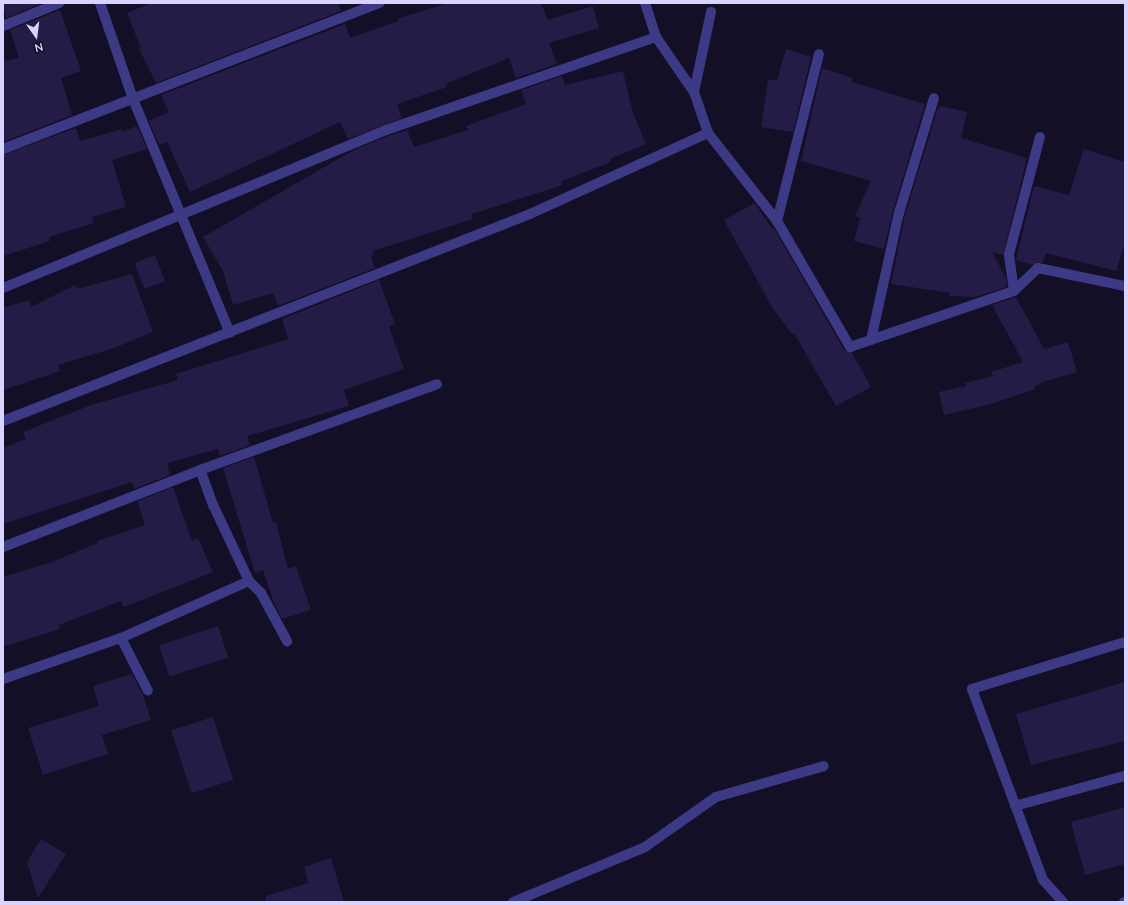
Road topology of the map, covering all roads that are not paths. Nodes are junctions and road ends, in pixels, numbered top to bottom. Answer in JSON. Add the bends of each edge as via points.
{"nodes":[{"id":1,"x":58,"y":3,"type":"edge"},
{"id":2,"x":100,"y":3,"type":"edge"},
{"id":3,"x":380,"y":3,"type":"edge"},
{"id":4,"x":645,"y":3,"type":"edge"},
{"id":5,"x":711,"y":12,"type":"dead end"},
{"id":6,"x":3,"y":26,"type":"edge"},
{"id":7,"x":656,"y":37,"type":"junction"},
{"id":8,"x":819,"y":54,"type":"dead end"},
{"id":9,"x":694,"y":92,"type":"junction"},
{"id":10,"x":132,"y":98,"type":"junction"},
{"id":11,"x":934,"y":98,"type":"dead end"},
{"id":12,"x":708,"y":133,"type":"junction"},
{"id":13,"x":1040,"y":138,"type":"dead end"},
{"id":14,"x":3,"y":149,"type":"edge"},
{"id":15,"x":182,"y":216,"type":"junction"},
{"id":16,"x":778,"y":221,"type":"junction"},
{"id":17,"x":1125,"y":286,"type":"edge"},
{"id":18,"x":3,"y":288,"type":"edge"},
{"id":19,"x":1014,"y":291,"type":"junction"},
{"id":20,"x":230,"y":333,"type":"junction"},
{"id":21,"x":871,"y":340,"type":"junction"},
{"id":22,"x":437,"y":384,"type":"dead end"},
{"id":23,"x":3,"y":421,"type":"edge"},
{"id":24,"x":200,"y":470,"type":"junction"},
{"id":25,"x":3,"y":547,"type":"edge"},
{"id":26,"x":249,"y":581,"type":"junction"},
{"id":27,"x":121,"y":638,"type":"junction"},
{"id":28,"x":287,"y":641,"type":"dead end"},
{"id":29,"x":1125,"y":642,"type":"edge"},
{"id":30,"x":3,"y":679,"type":"edge"},
{"id":31,"x":148,"y":691,"type":"dead end"},
{"id":32,"x":824,"y":766,"type":"dead end"},
{"id":33,"x":1125,"y":776,"type":"edge"},
{"id":34,"x":1015,"y":806,"type":"junction"},
{"id":35,"x":513,"y":902,"type":"edge"},
{"id":36,"x":1063,"y":902,"type":"edge"}],
"edges":[{"from":1,"to":6,"type":"street"},
{"from":2,"to":10,"type":"street"},
{"from":3,"to":10,"type":"street"},
{"from":4,"to":7,"type":"street"},
{"from":5,"to":9,"type":"street"},
{"from":7,"to":9,"type":"street"},
{"from":7,"to":15,"type":"street","via":[[386,130]]},
{"from":8,"to":16,"type":"street"},
{"from":9,"to":12,"type":"street"},
{"from":10,"to":14,"type":"street"},
{"from":10,"to":15,"type":"street"},
{"from":11,"to":21,"type":"street","via":[[899,213]]},
{"from":12,"to":16,"type":"street"},
{"from":12,"to":20,"type":"street","via":[[530,214]]},
{"from":13,"to":19,"type":"street","via":[[1009,254]]},
{"from":15,"to":18,"type":"street"},
{"from":15,"to":20,"type":"street"},
{"from":16,"to":21,"type":"street","via":[[850,347]]},
{"from":17,"to":19,"type":"street","via":[[1038,268]]},
{"from":19,"to":21,"type":"street"},
{"from":20,"to":23,"type":"street"},
{"from":22,"to":24,"type":"street"},
{"from":24,"to":25,"type":"street"},
{"from":24,"to":26,"type":"street"},
{"from":26,"to":27,"type":"street"},
{"from":26,"to":28,"type":"street","via":[[262,593]]},
{"from":27,"to":30,"type":"street"},
{"from":27,"to":31,"type":"street"},
{"from":29,"to":34,"type":"street","via":[[972,689]]},
{"from":32,"to":35,"type":"street","via":[[716,797],[645,847]]},
{"from":33,"to":34,"type":"street"},
{"from":34,"to":36,"type":"street","via":[[1044,880]]}]}
